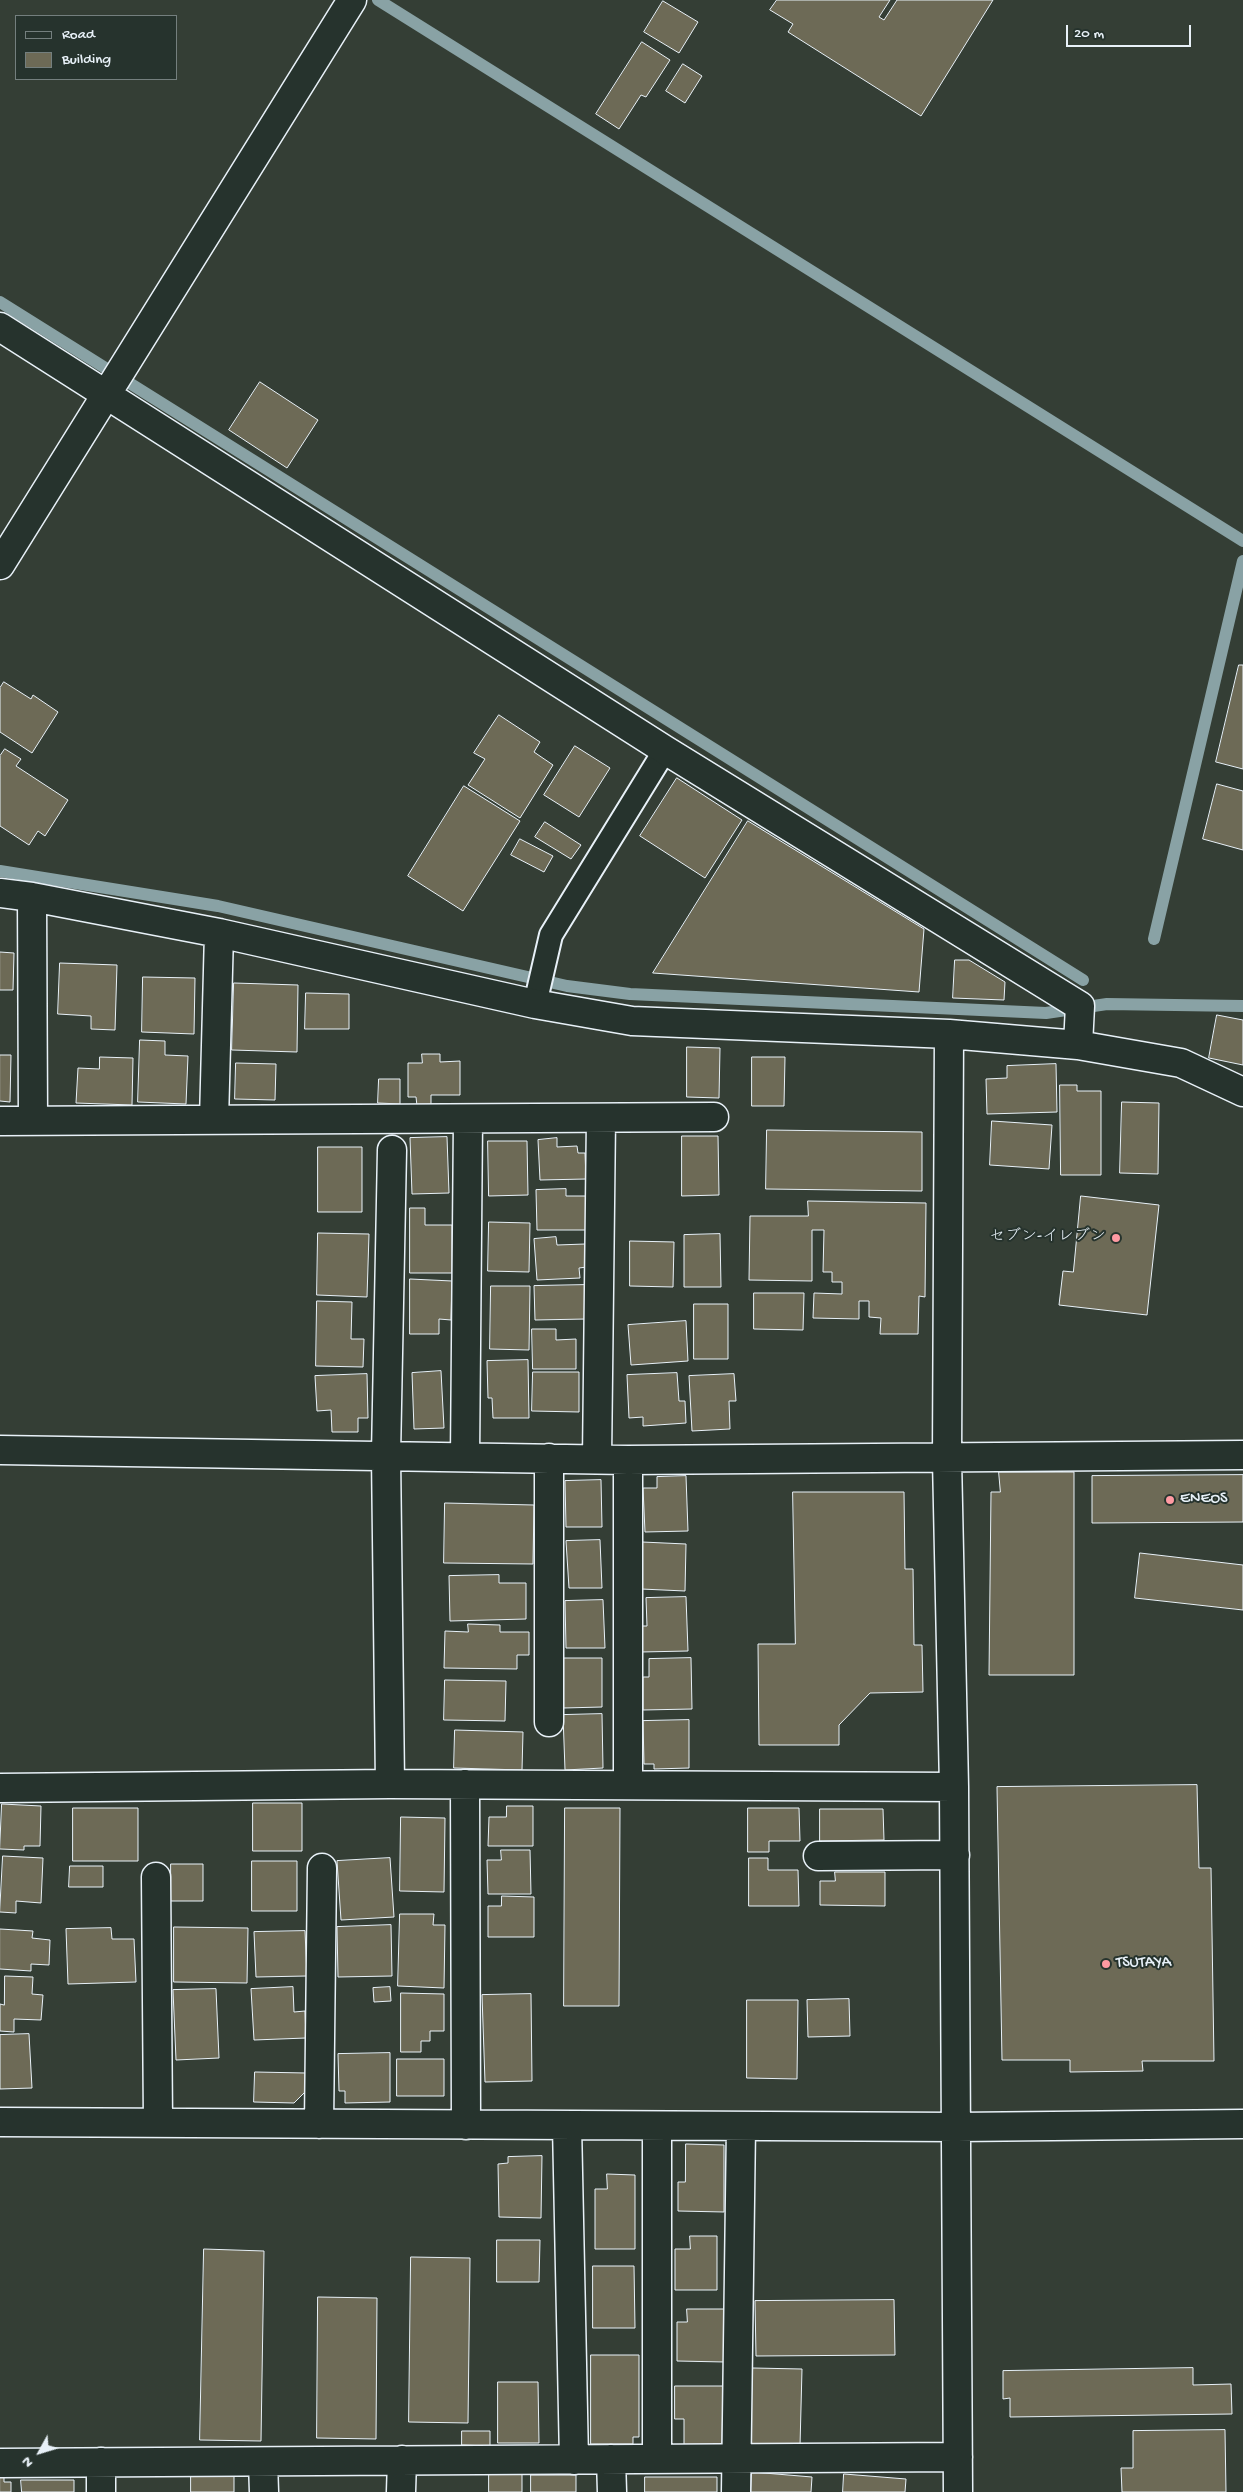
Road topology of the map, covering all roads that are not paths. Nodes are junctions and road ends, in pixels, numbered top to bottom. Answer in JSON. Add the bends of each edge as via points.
{"nodes":[{"id":1,"x":352,"y":0,"type":"edge"},
{"id":2,"x":0,"y":327,"type":"edge"},
{"id":3,"x":105,"y":394,"type":"junction"},
{"id":4,"x":0,"y":565,"type":"edge"},
{"id":5,"x":665,"y":750,"type":"junction"},
{"id":6,"x":0,"y":893,"type":"edge"},
{"id":7,"x":32,"y":897,"type":"junction"},
{"id":8,"x":219,"y":933,"type":"junction"},
{"id":9,"x":535,"y":1004,"type":"junction"},
{"id":10,"x":949,"y":1034,"type":"junction"},
{"id":11,"x":1078,"y":1046,"type":"junction"},
{"id":12,"x":1243,"y":1092,"type":"edge"},
{"id":13,"x":714,"y":1117,"type":"dead end"},
{"id":14,"x":601,"y":1118,"type":"junction"},
{"id":15,"x":468,"y":1119,"type":"junction"},
{"id":16,"x":214,"y":1120,"type":"junction"},
{"id":17,"x":0,"y":1121,"type":"edge"},
{"id":18,"x":33,"y":1121,"type":"junction"},
{"id":19,"x":392,"y":1150,"type":"dead end"},
{"id":20,"x":0,"y":1450,"type":"edge"},
{"id":21,"x":386,"y":1455,"type":"junction"},
{"id":22,"x":1243,"y":1455,"type":"edge"},
{"id":23,"x":465,"y":1457,"type":"junction"},
{"id":24,"x":549,"y":1458,"type":"junction"},
{"id":25,"x":597,"y":1459,"type":"junction"},
{"id":26,"x":948,"y":1459,"type":"junction"},
{"id":27,"x":628,"y":1460,"type":"junction"},
{"id":28,"x":549,"y":1722,"type":"dead end"},
{"id":29,"x":390,"y":1784,"type":"junction"},
{"id":30,"x":465,"y":1784,"type":"junction"},
{"id":31,"x":628,"y":1785,"type":"junction"},
{"id":32,"x":954,"y":1786,"type":"junction"},
{"id":33,"x":0,"y":1788,"type":"edge"},
{"id":34,"x":955,"y":1855,"type":"junction"},
{"id":35,"x":818,"y":1856,"type":"dead end"},
{"id":36,"x":322,"y":1868,"type":"dead end"},
{"id":37,"x":156,"y":1877,"type":"dead end"},
{"id":38,"x":0,"y":2122,"type":"edge"},
{"id":39,"x":158,"y":2123,"type":"junction"},
{"id":40,"x":319,"y":2124,"type":"junction"},
{"id":41,"x":1243,"y":2124,"type":"edge"},
{"id":42,"x":466,"y":2125,"type":"junction"},
{"id":43,"x":567,"y":2125,"type":"junction"},
{"id":44,"x":657,"y":2126,"type":"junction"},
{"id":45,"x":741,"y":2126,"type":"junction"},
{"id":46,"x":957,"y":2127,"type":"junction"},
{"id":47,"x":958,"y":2457,"type":"junction"},
{"id":48,"x":612,"y":2459,"type":"junction"},
{"id":49,"x":657,"y":2459,"type":"junction"},
{"id":50,"x":736,"y":2459,"type":"junction"},
{"id":51,"x":402,"y":2460,"type":"junction"},
{"id":52,"x":574,"y":2460,"type":"junction"},
{"id":53,"x":100,"y":2462,"type":"junction"},
{"id":54,"x":264,"y":2462,"type":"junction"},
{"id":55,"x":0,"y":2463,"type":"edge"},
{"id":56,"x":101,"y":2492,"type":"edge"},
{"id":57,"x":264,"y":2492,"type":"edge"},
{"id":58,"x":402,"y":2492,"type":"edge"},
{"id":59,"x":612,"y":2492,"type":"edge"},
{"id":60,"x":736,"y":2492,"type":"edge"},
{"id":61,"x":958,"y":2492,"type":"edge"}],
"edges":[{"from":1,"to":3,"type":"street"},
{"from":2,"to":3,"type":"street"},
{"from":3,"to":4,"type":"street"},
{"from":3,"to":5,"type":"street"},
{"from":5,"to":9,"type":"lane","via":[[551,935]]},
{"from":5,"to":11,"type":"street","via":[[1080,1006]]},
{"from":6,"to":7,"type":"street"},
{"from":7,"to":8,"type":"street"},
{"from":7,"to":18,"type":"street"},
{"from":8,"to":9,"type":"street"},
{"from":8,"to":16,"type":"street"},
{"from":9,"to":10,"type":"street","via":[[632,1021]]},
{"from":10,"to":11,"type":"street"},
{"from":10,"to":26,"type":"street"},
{"from":11,"to":12,"type":"street","via":[[1181,1063]]},
{"from":13,"to":14,"type":"street"},
{"from":14,"to":15,"type":"street"},
{"from":14,"to":25,"type":"street"},
{"from":15,"to":16,"type":"street"},
{"from":15,"to":23,"type":"street"},
{"from":16,"to":18,"type":"street"},
{"from":17,"to":18,"type":"street"},
{"from":19,"to":21,"type":"street"},
{"from":20,"to":21,"type":"street"},
{"from":21,"to":23,"type":"street"},
{"from":21,"to":29,"type":"street"},
{"from":22,"to":26,"type":"street"},
{"from":23,"to":24,"type":"street"},
{"from":24,"to":25,"type":"street"},
{"from":24,"to":28,"type":"street"},
{"from":25,"to":27,"type":"street"},
{"from":26,"to":27,"type":"street"},
{"from":26,"to":32,"type":"street"},
{"from":27,"to":31,"type":"street"},
{"from":29,"to":30,"type":"street"},
{"from":29,"to":33,"type":"street"},
{"from":30,"to":31,"type":"street"},
{"from":30,"to":42,"type":"street"},
{"from":31,"to":32,"type":"street"},
{"from":32,"to":34,"type":"street"},
{"from":34,"to":35,"type":"street"},
{"from":34,"to":46,"type":"street"},
{"from":36,"to":40,"type":"street"},
{"from":37,"to":39,"type":"street"},
{"from":38,"to":39,"type":"street"},
{"from":39,"to":40,"type":"street"},
{"from":40,"to":42,"type":"street"},
{"from":41,"to":46,"type":"street"},
{"from":42,"to":43,"type":"street"},
{"from":43,"to":44,"type":"street"},
{"from":43,"to":52,"type":"street"},
{"from":44,"to":45,"type":"street"},
{"from":44,"to":49,"type":"street"},
{"from":45,"to":46,"type":"street"},
{"from":45,"to":50,"type":"street"},
{"from":46,"to":47,"type":"street"},
{"from":47,"to":50,"type":"street"},
{"from":47,"to":61,"type":"street"},
{"from":48,"to":49,"type":"street"},
{"from":48,"to":52,"type":"street"},
{"from":48,"to":59,"type":"street"},
{"from":49,"to":50,"type":"street"},
{"from":50,"to":60,"type":"street"},
{"from":51,"to":52,"type":"street"},
{"from":51,"to":54,"type":"street"},
{"from":51,"to":58,"type":"street"},
{"from":53,"to":54,"type":"street"},
{"from":53,"to":55,"type":"street"},
{"from":53,"to":56,"type":"street"},
{"from":54,"to":57,"type":"street"}]}
